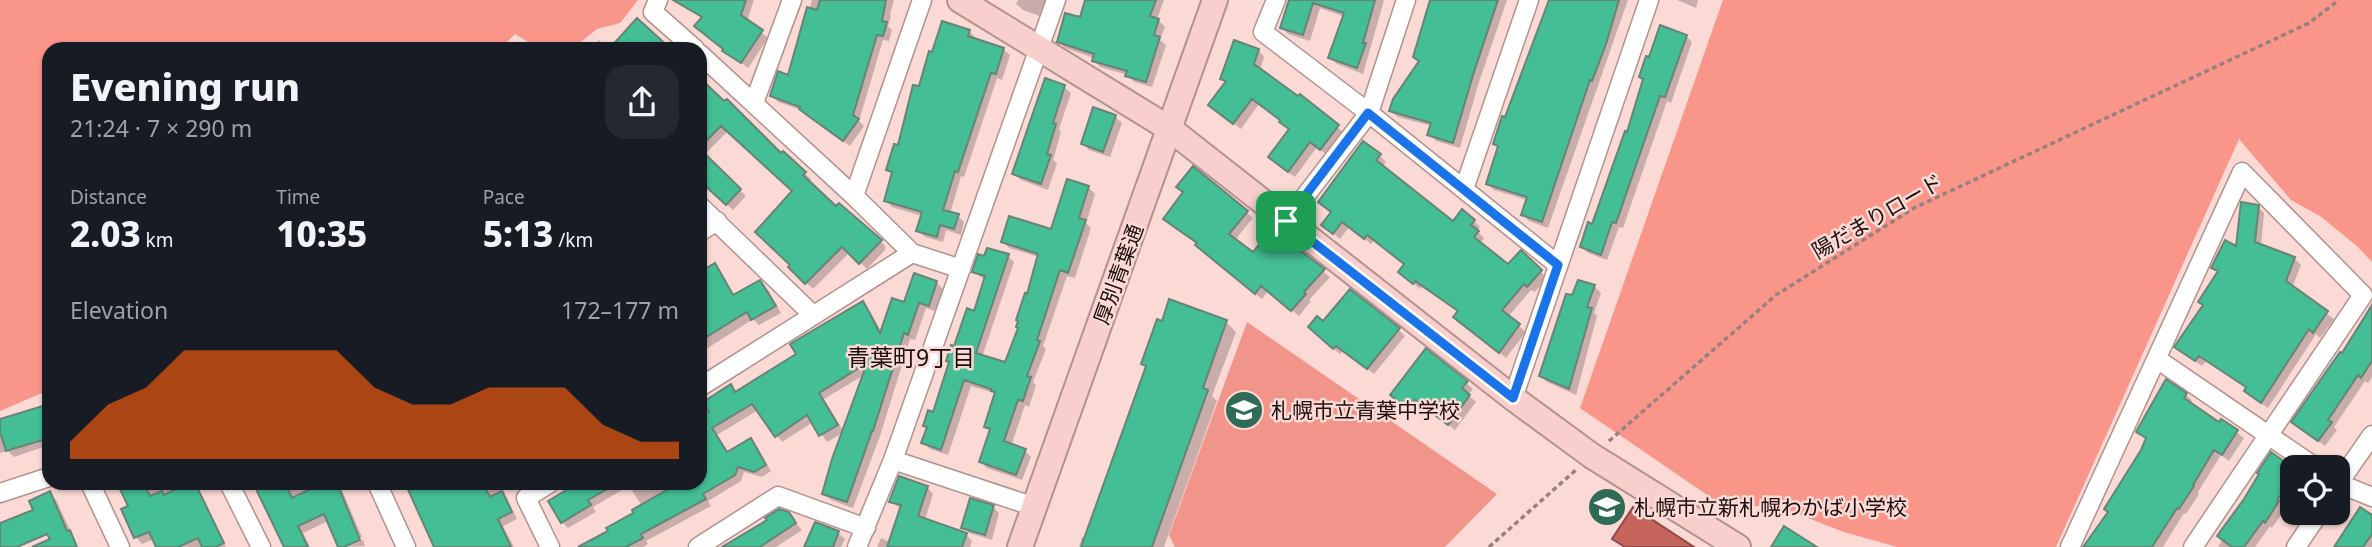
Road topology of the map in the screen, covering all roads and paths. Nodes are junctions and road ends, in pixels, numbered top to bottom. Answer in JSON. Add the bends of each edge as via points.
{"nodes":[{"id":1,"x":658,"y":0,"type":"edge"},
{"id":2,"x":792,"y":0,"type":"edge"},
{"id":3,"x":922,"y":0,"type":"edge"},
{"id":4,"x":960,"y":0,"type":"edge"},
{"id":5,"x":1056,"y":0,"type":"edge"},
{"id":6,"x":1215,"y":0,"type":"edge"},
{"id":7,"x":1276,"y":0,"type":"edge"},
{"id":8,"x":1406,"y":0,"type":"edge"},
{"id":9,"x":1529,"y":0,"type":"edge"},
{"id":10,"x":1649,"y":0,"type":"edge"},
{"id":11,"x":2339,"y":0,"type":"edge"},
{"id":12,"x":687,"y":42,"type":"edge"},
{"id":13,"x":1039,"y":50,"type":"junction"},
{"id":14,"x":707,"y":60,"type":"edge"},
{"id":15,"x":754,"y":103,"type":"junction"},
{"id":16,"x":1368,"y":113,"type":"junction"},
{"id":17,"x":1170,"y":129,"type":"junction"},
{"id":18,"x":1464,"y":189,"type":"junction"},
{"id":19,"x":854,"y":196,"type":"junction"},
{"id":20,"x":707,"y":212,"type":"edge"},
{"id":21,"x":718,"y":221,"type":"junction"},
{"id":22,"x":1286,"y":221,"type":"junction"},
{"id":23,"x":707,"y":228,"type":"edge"},
{"id":24,"x":912,"y":253,"type":"junction"},
{"id":25,"x":1558,"y":265,"type":"junction"},
{"id":26,"x":961,"y":269,"type":"junction"},
{"id":27,"x":812,"y":314,"type":"junction"},
{"id":28,"x":2157,"y":359,"type":"junction"},
{"id":29,"x":707,"y":382,"type":"edge"},
{"id":30,"x":1513,"y":398,"type":"junction"},
{"id":31,"x":2268,"y":435,"type":"junction"},
{"id":32,"x":2372,"y":435,"type":"edge"},
{"id":33,"x":2297,"y":455,"type":"edge"},
{"id":34,"x":1592,"y":456,"type":"junction"},
{"id":35,"x":893,"y":460,"type":"junction"},
{"id":36,"x":2350,"y":467,"type":"edge"},
{"id":37,"x":42,"y":479,"type":"edge"},
{"id":38,"x":2350,"y":489,"type":"edge"},
{"id":39,"x":93,"y":490,"type":"edge"},
{"id":40,"x":232,"y":490,"type":"edge"},
{"id":41,"x":380,"y":490,"type":"edge"},
{"id":42,"x":539,"y":490,"type":"edge"},
{"id":43,"x":0,"y":493,"type":"edge"},
{"id":44,"x":2372,"y":497,"type":"edge"},
{"id":45,"x":1035,"y":507,"type":"junction"},
{"id":46,"x":2311,"y":525,"type":"edge"},
{"id":47,"x":866,"y":528,"type":"junction"},
{"id":48,"x":120,"y":547,"type":"edge"},
{"id":49,"x":261,"y":547,"type":"edge"},
{"id":50,"x":406,"y":547,"type":"edge"},
{"id":51,"x":550,"y":547,"type":"edge"},
{"id":52,"x":698,"y":547,"type":"edge"},
{"id":53,"x":857,"y":547,"type":"edge"},
{"id":54,"x":1020,"y":547,"type":"edge"},
{"id":55,"x":1489,"y":547,"type":"edge"},
{"id":56,"x":1738,"y":547,"type":"edge"},
{"id":57,"x":2070,"y":547,"type":"edge"},
{"id":58,"x":2193,"y":547,"type":"edge"},
{"id":59,"x":2296,"y":547,"type":"edge"}],
"edges":[{"from":1,"to":12,"type":"street","via":[[653,12]]},
{"from":2,"to":15,"type":"street"},
{"from":3,"to":19,"type":"street"},
{"from":4,"to":13,"type":"street"},
{"from":5,"to":13,"type":"street"},
{"from":6,"to":17,"type":"street","name":"厚別青葉通"},
{"from":7,"to":16,"type":"street","via":[[1264,33]]},
{"from":8,"to":16,"type":"street"},
{"from":9,"to":18,"type":"street"},
{"from":10,"to":25,"type":"street"},
{"from":11,"to":34,"type":"path","name":"陽だまりロード","via":[[2309,23],[1914,208],[1776,295]]},
{"from":13,"to":17,"type":"street"},
{"from":13,"to":26,"type":"street"},
{"from":14,"to":15,"type":"street"},
{"from":15,"to":19,"type":"street"},
{"from":16,"to":18,"type":"street"},
{"from":16,"to":22,"type":"street"},
{"from":17,"to":22,"type":"street"},
{"from":17,"to":45,"type":"street","name":"厚別青葉通"},
{"from":18,"to":25,"type":"street"},
{"from":19,"to":24,"type":"street"},
{"from":20,"to":21,"type":"street"},
{"from":21,"to":23,"type":"street"},
{"from":21,"to":27,"type":"street"},
{"from":22,"to":30,"type":"street"},
{"from":24,"to":26,"type":"street"},
{"from":24,"to":27,"type":"street"},
{"from":25,"to":30,"type":"street"},
{"from":26,"to":35,"type":"street"},
{"from":27,"to":29,"type":"street"},
{"from":28,"to":31,"type":"street"},
{"from":28,"to":31,"type":"street","via":[[2242,172],[2363,295]]},
{"from":28,"to":57,"type":"street"},
{"from":30,"to":34,"type":"street"},
{"from":31,"to":33,"type":"street"},
{"from":31,"to":58,"type":"street"},
{"from":32,"to":36,"type":"street"},
{"from":34,"to":55,"type":"path","name":"陽だまりロード"},
{"from":34,"to":56,"type":"street"},
{"from":35,"to":45,"type":"street"},
{"from":35,"to":47,"type":"street"},
{"from":37,"to":43,"type":"street"},
{"from":38,"to":44,"type":"street"},
{"from":39,"to":48,"type":"street"},
{"from":40,"to":49,"type":"street"},
{"from":41,"to":50,"type":"street"},
{"from":42,"to":51,"type":"street","via":[[526,498]]},
{"from":45,"to":54,"type":"street","name":"厚別青葉通"},
{"from":46,"to":59,"type":"street"},
{"from":47,"to":52,"type":"street","via":[[778,496]]},
{"from":47,"to":53,"type":"street"}]}
